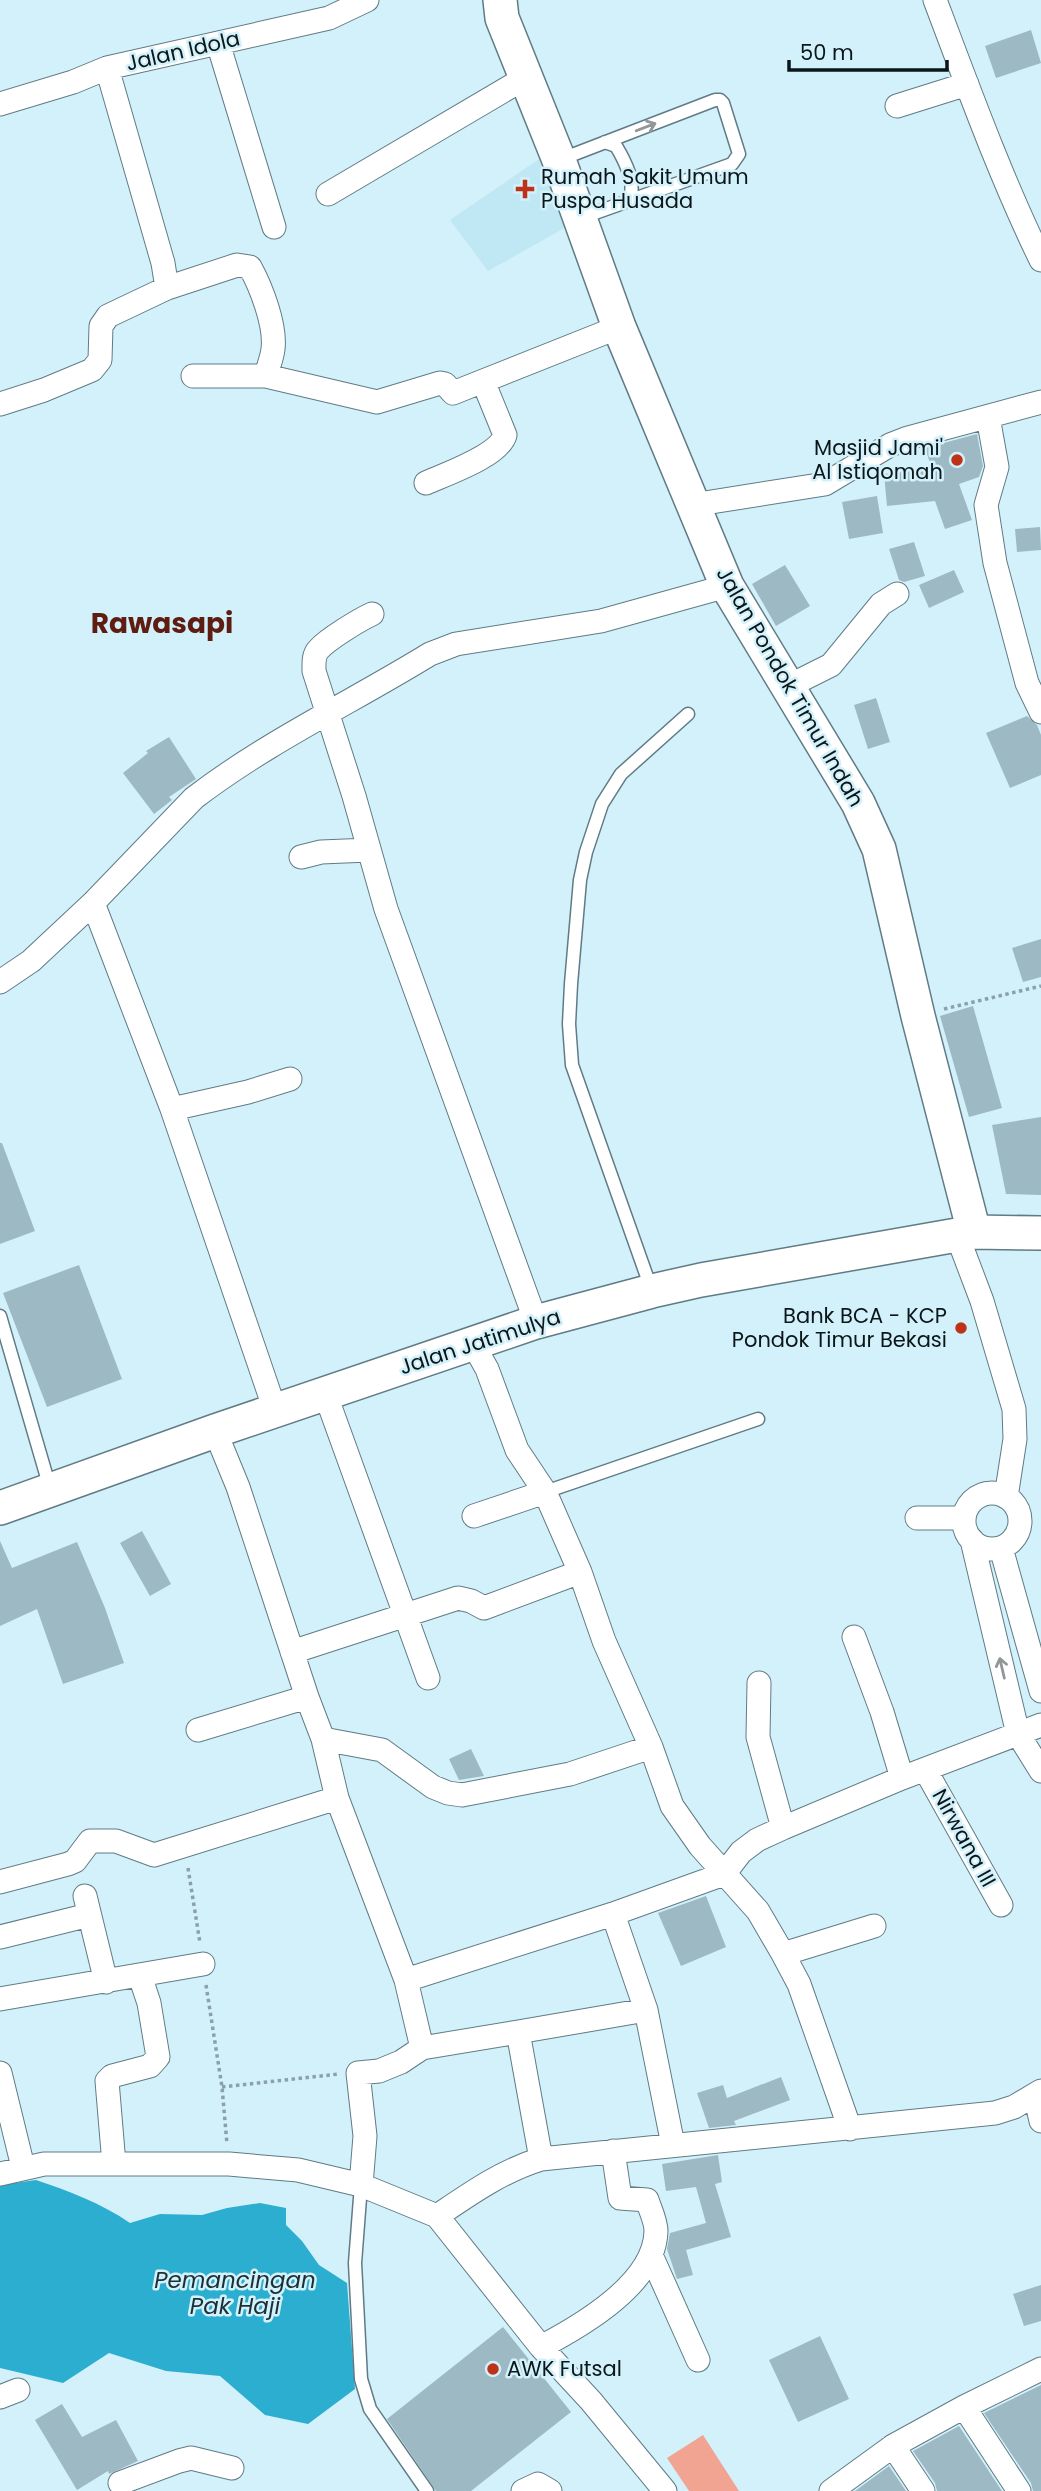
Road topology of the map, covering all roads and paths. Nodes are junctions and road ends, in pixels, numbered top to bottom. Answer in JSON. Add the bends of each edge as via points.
{"nodes":[{"id":1,"x":367,"y":0,"type":"edge"},
{"id":2,"x":500,"y":0,"type":"edge"},
{"id":3,"x":935,"y":0,"type":"edge"},
{"id":4,"x":323,"y":9,"type":"edge"},
{"id":5,"x":218,"y":43,"type":"junction"},
{"id":6,"x":107,"y":68,"type":"junction"},
{"id":7,"x":525,"y":78,"type":"junction"},
{"id":8,"x":967,"y":84,"type":"junction"},
{"id":9,"x":0,"y":104,"type":"edge"},
{"id":10,"x":897,"y":106,"type":"dead end"},
{"id":11,"x":605,"y":142,"type":"junction"},
{"id":12,"x":559,"y":160,"type":"junction"},
{"id":13,"x":328,"y":194,"type":"dead end"},
{"id":14,"x":629,"y":201,"type":"junction"},
{"id":15,"x":579,"y":219,"type":"junction"},
{"id":16,"x":274,"y":227,"type":"dead end"},
{"id":17,"x":1034,"y":230,"type":"edge"},
{"id":18,"x":1041,"y":260,"type":"edge"},
{"id":19,"x":167,"y":288,"type":"junction"},
{"id":20,"x":619,"y":327,"type":"junction"},
{"id":21,"x":193,"y":376,"type":"dead end"},
{"id":22,"x":266,"y":376,"type":"junction"},
{"id":23,"x":483,"y":382,"type":"junction"},
{"id":24,"x":1041,"y":402,"type":"edge"},
{"id":25,"x":0,"y":404,"type":"edge"},
{"id":26,"x":988,"y":418,"type":"junction"},
{"id":27,"x":426,"y":484,"type":"dead end"},
{"id":28,"x":692,"y":505,"type":"junction"},
{"id":29,"x":727,"y":586,"type":"junction"},
{"id":30,"x":897,"y":594,"type":"dead end"},
{"id":31,"x":372,"y":614,"type":"dead end"},
{"id":32,"x":787,"y":687,"type":"junction"},
{"id":33,"x":1041,"y":712,"type":"edge"},
{"id":34,"x":688,"y":714,"type":"dead end"},
{"id":35,"x":328,"y":715,"type":"junction"},
{"id":36,"x":369,"y":850,"type":"junction"},
{"id":37,"x":302,"y":857,"type":"dead end"},
{"id":38,"x":93,"y":903,"type":"junction"},
{"id":39,"x":0,"y":982,"type":"edge"},
{"id":40,"x":1041,"y":986,"type":"edge"},
{"id":41,"x":918,"y":1016,"type":"junction"},
{"id":42,"x":290,"y":1079,"type":"dead end"},
{"id":43,"x":172,"y":1109,"type":"junction"},
{"id":44,"x":966,"y":1233,"type":"junction"},
{"id":45,"x":1041,"y":1233,"type":"edge"},
{"id":46,"x":652,"y":1291,"type":"junction"},
{"id":47,"x":0,"y":1316,"type":"edge"},
{"id":48,"x":536,"y":1322,"type":"junction"},
{"id":49,"x":473,"y":1345,"type":"junction"},
{"id":50,"x":325,"y":1393,"type":"junction"},
{"id":51,"x":275,"y":1410,"type":"junction"},
{"id":52,"x":758,"y":1419,"type":"dead end"},
{"id":53,"x":215,"y":1431,"type":"junction"},
{"id":54,"x":51,"y":1488,"type":"junction"},
{"id":55,"x":545,"y":1492,"type":"junction"},
{"id":56,"x":1006,"y":1497,"type":"junction"},
{"id":57,"x":0,"y":1508,"type":"edge"},
{"id":58,"x":474,"y":1516,"type":"dead end"},
{"id":59,"x":917,"y":1518,"type":"dead end"},
{"id":60,"x":964,"y":1518,"type":"junction"},
{"id":61,"x":972,"y":1540,"type":"junction"},
{"id":62,"x":1001,"y":1548,"type":"junction"},
{"id":63,"x":580,"y":1572,"type":"junction"},
{"id":64,"x":405,"y":1616,"type":"junction"},
{"id":65,"x":853,"y":1637,"type":"dead end"},
{"id":66,"x":292,"y":1652,"type":"junction"},
{"id":67,"x":428,"y":1678,"type":"dead end"},
{"id":68,"x":758,"y":1683,"type":"dead end"},
{"id":69,"x":1041,"y":1691,"type":"edge"},
{"id":70,"x":307,"y":1697,"type":"junction"},
{"id":71,"x":1041,"y":1725,"type":"edge"},
{"id":72,"x":198,"y":1730,"type":"dead end"},
{"id":73,"x":1018,"y":1734,"type":"junction"},
{"id":74,"x":323,"y":1739,"type":"junction"},
{"id":75,"x":651,"y":1746,"type":"junction"},
{"id":76,"x":926,"y":1771,"type":"junction"},
{"id":77,"x":1041,"y":1771,"type":"edge"},
{"id":78,"x":902,"y":1778,"type":"junction"},
{"id":79,"x":337,"y":1798,"type":"junction"},
{"id":80,"x":783,"y":1828,"type":"junction"},
{"id":81,"x":185,"y":1847,"type":"junction"},
{"id":82,"x":724,"y":1874,"type":"junction"},
{"id":83,"x":0,"y":1882,"type":"edge"},
{"id":84,"x":1002,"y":1905,"type":"dead end"},
{"id":85,"x":613,"y":1914,"type":"junction"},
{"id":86,"x":874,"y":1926,"type":"dead end"},
{"id":87,"x":0,"y":1937,"type":"edge"},
{"id":88,"x":783,"y":1954,"type":"junction"},
{"id":89,"x":203,"y":1964,"type":"junction"},
{"id":90,"x":140,"y":1976,"type":"junction"},
{"id":91,"x":406,"y":1980,"type":"junction"},
{"id":92,"x":106,"y":1982,"type":"junction"},
{"id":93,"x":0,"y":1999,"type":"edge"},
{"id":94,"x":646,"y":2010,"type":"junction"},
{"id":95,"x":518,"y":2032,"type":"junction"},
{"id":96,"x":422,"y":2048,"type":"junction"},
{"id":97,"x":0,"y":2073,"type":"edge"},
{"id":98,"x":341,"y":2074,"type":"dead end"},
{"id":99,"x":222,"y":2087,"type":"junction"},
{"id":100,"x":1038,"y":2093,"type":"edge"},
{"id":101,"x":1041,"y":2121,"type":"edge"},
{"id":102,"x":850,"y":2129,"type":"junction"},
{"id":103,"x":673,"y":2144,"type":"junction"},
{"id":104,"x":612,"y":2151,"type":"junction"},
{"id":105,"x":541,"y":2159,"type":"junction"},
{"id":106,"x":114,"y":2164,"type":"junction"},
{"id":107,"x":229,"y":2164,"type":"junction"},
{"id":108,"x":23,"y":2168,"type":"junction"},
{"id":109,"x":0,"y":2174,"type":"edge"},
{"id":110,"x":361,"y":2185,"type":"junction"},
{"id":111,"x":437,"y":2216,"type":"junction"},
{"id":112,"x":651,"y":2255,"type":"junction"},
{"id":113,"x":541,"y":2347,"type":"junction"},
{"id":114,"x":698,"y":2360,"type":"dead end"},
{"id":115,"x":1041,"y":2369,"type":"edge"},
{"id":116,"x":964,"y":2407,"type":"junction"},
{"id":117,"x":893,"y":2445,"type":"junction"},
{"id":118,"x":233,"y":2468,"type":"dead end"},
{"id":119,"x":116,"y":2488,"type":"edge"},
{"id":120,"x":427,"y":2491,"type":"edge"},
{"id":121,"x":523,"y":2491,"type":"edge"},
{"id":122,"x":550,"y":2491,"type":"edge"},
{"id":123,"x":665,"y":2491,"type":"edge"},
{"id":124,"x":831,"y":2491,"type":"edge"},
{"id":125,"x":923,"y":2491,"type":"edge"},
{"id":126,"x":1019,"y":2491,"type":"edge"}],
"edges":[{"from":1,"to":4,"type":"street","name":"Jalan Idola"},
{"from":2,"to":7,"type":"main road","name":"Jalan Pondok Timur Indah","via":[[502,18]]},
{"from":3,"to":8,"type":"street"},
{"from":4,"to":5,"type":"street","name":"Jalan Idola"},
{"from":5,"to":6,"type":"street","name":"Jalan Idola"},
{"from":5,"to":16,"type":"street"},
{"from":6,"to":9,"type":"street","name":"Jalan Idola"},
{"from":6,"to":19,"type":"street"},
{"from":7,"to":12,"type":"main road","name":"Jalan Pondok Timur Indah"},
{"from":7,"to":13,"type":"street"},
{"from":8,"to":10,"type":"street"},
{"from":8,"to":17,"type":"street"},
{"from":11,"to":12,"type":"lane"},
{"from":11,"to":14,"type":"lane","via":[[616,146],[624,162],[632,187]]},
{"from":11,"to":14,"type":"lane","one_way":true,"via":[[715,100],[723,103],[738,158]]},
{"from":12,"to":15,"type":"main road","name":"Jalan Pondok Timur Indah"},
{"from":14,"to":15,"type":"lane"},
{"from":15,"to":20,"type":"main road","name":"Jalan Pondok Timur Indah"},
{"from":17,"to":18,"type":"street"},
{"from":19,"to":22,"type":"street","via":[[237,265],[250,267],[260,285],[273,336]]},
{"from":19,"to":25,"type":"street","via":[[108,316],[101,326],[100,360],[92,370]]},
{"from":20,"to":23,"type":"street"},
{"from":20,"to":28,"type":"main road","name":"Jalan Pondok Timur Indah"},
{"from":21,"to":22,"type":"street"},
{"from":22,"to":23,"type":"street","via":[[377,402],[433,384],[445,384],[453,393]]},
{"from":23,"to":27,"type":"street","via":[[505,435],[503,442],[494,451]]},
{"from":24,"to":26,"type":"street"},
{"from":26,"to":28,"type":"street","via":[[890,445],[825,484]]},
{"from":26,"to":33,"type":"street","via":[[996,467],[986,505],[995,563],[1027,682]]},
{"from":28,"to":29,"type":"main road","name":"Jalan Pondok Timur Indah"},
{"from":29,"to":32,"type":"main road","name":"Jalan Pondok Timur Indah"},
{"from":29,"to":35,"type":"street","via":[[601,621],[442,648]]},
{"from":30,"to":32,"type":"street","via":[[881,604],[831,666]]},
{"from":31,"to":35,"type":"street","via":[[319,649],[314,659]]},
{"from":32,"to":41,"type":"main road","name":"Jalan Pondok Timur Indah","via":[[858,803],[879,849]]},
{"from":34,"to":46,"type":"lane","via":[[621,774],[602,804],[580,880],[571,984],[572,1065]]},
{"from":35,"to":36,"type":"street"},
{"from":35,"to":38,"type":"street","via":[[261,752],[194,798]]},
{"from":36,"to":37,"type":"street"},
{"from":36,"to":48,"type":"street","via":[[390,922]]},
{"from":38,"to":39,"type":"street","via":[[31,961]]},
{"from":38,"to":43,"type":"street"},
{"from":40,"to":41,"type":"path"},
{"from":41,"to":44,"type":"main road","name":"Jalan Pondok Timur Indah"},
{"from":42,"to":43,"type":"street"},
{"from":43,"to":51,"type":"street"},
{"from":44,"to":45,"type":"main road","name":"Jalan Jatimulya"},
{"from":44,"to":46,"type":"main road","name":"Jalan Jatimulya"},
{"from":44,"to":56,"type":"street","via":[[1014,1409],[1016,1439]]},
{"from":46,"to":48,"type":"main road","name":"Jalan Jatimulya"},
{"from":47,"to":54,"type":"lane"},
{"from":48,"to":49,"type":"main road","name":"Jalan Jatimulya"},
{"from":49,"to":50,"type":"main road","name":"Jalan Jatimulya"},
{"from":49,"to":55,"type":"street","via":[[517,1450]]},
{"from":50,"to":51,"type":"main road","name":"Jalan Jatimulya"},
{"from":50,"to":64,"type":"street"},
{"from":51,"to":53,"type":"main road","name":"Jalan Jatimulya"},
{"from":52,"to":55,"type":"lane"},
{"from":53,"to":54,"type":"main road","name":"Jalan Jatimulya"},
{"from":53,"to":66,"type":"street","via":[[238,1486]]},
{"from":54,"to":57,"type":"main road","name":"Jalan Jatimulya"},
{"from":55,"to":58,"type":"street"},
{"from":55,"to":63,"type":"street"},
{"from":56,"to":60,"type":"street","via":[[980,1496],[969,1505]]},
{"from":56,"to":62,"type":"street","via":[[1021,1520],[1013,1541]]},
{"from":59,"to":60,"type":"street"},
{"from":60,"to":61,"type":"street"},
{"from":61,"to":62,"type":"street","via":[[985,1548]]},
{"from":73,"to":61,"type":"street","one_way":true},
{"from":62,"to":69,"type":"street"},
{"from":63,"to":64,"type":"street","via":[[484,1608],[458,1598]]},
{"from":63,"to":75,"type":"street"},
{"from":64,"to":66,"type":"street"},
{"from":64,"to":67,"type":"street"},
{"from":65,"to":78,"type":"street"},
{"from":66,"to":70,"type":"street"},
{"from":68,"to":80,"type":"street","via":[[758,1737]]},
{"from":70,"to":72,"type":"street"},
{"from":70,"to":74,"type":"street"},
{"from":71,"to":73,"type":"street"},
{"from":73,"to":76,"type":"street"},
{"from":73,"to":77,"type":"street"},
{"from":74,"to":75,"type":"street","via":[[382,1750],[433,1787],[461,1795],[570,1774]]},
{"from":74,"to":79,"type":"street"},
{"from":75,"to":82,"type":"street","via":[[673,1807]]},
{"from":76,"to":78,"type":"street"},
{"from":76,"to":84,"type":"street","name":"Nirwana III"},
{"from":78,"to":80,"type":"street"},
{"from":79,"to":81,"type":"street"},
{"from":79,"to":91,"type":"street"},
{"from":80,"to":82,"type":"street","via":[[741,1852]]},
{"from":81,"to":83,"type":"street","via":[[155,1855],[117,1841],[90,1841],[75,1861]]},
{"from":81,"to":89,"type":"path"},
{"from":82,"to":85,"type":"street"},
{"from":82,"to":88,"type":"street","via":[[758,1911]]},
{"from":85,"to":91,"type":"street"},
{"from":85,"to":94,"type":"street"},
{"from":86,"to":88,"type":"street"},
{"from":87,"to":92,"type":"street","via":[[87,1906]]},
{"from":88,"to":102,"type":"street","via":[[799,1984]]},
{"from":89,"to":90,"type":"street"},
{"from":89,"to":99,"type":"path"},
{"from":90,"to":92,"type":"street"},
{"from":90,"to":106,"type":"street","via":[[158,2057],[150,2066],[107,2081]]},
{"from":91,"to":96,"type":"street"},
{"from":92,"to":93,"type":"street"},
{"from":94,"to":95,"type":"street"},
{"from":94,"to":103,"type":"street"},
{"from":95,"to":96,"type":"street"},
{"from":95,"to":105,"type":"street"},
{"from":96,"to":110,"type":"street","via":[[379,2071],[358,2073],[365,2136]]},
{"from":97,"to":108,"type":"street"},
{"from":98,"to":99,"type":"path"},
{"from":99,"to":107,"type":"path"},
{"from":100,"to":101,"type":"street"},
{"from":100,"to":102,"type":"street","via":[[996,2113]]},
{"from":102,"to":103,"type":"street"},
{"from":103,"to":104,"type":"street"},
{"from":104,"to":105,"type":"street"},
{"from":104,"to":112,"type":"street","via":[[620,2198],[647,2200],[656,2230]]},
{"from":105,"to":111,"type":"street","via":[[490,2180]]},
{"from":106,"to":107,"type":"street"},
{"from":106,"to":108,"type":"street"},
{"from":107,"to":110,"type":"street","via":[[298,2170]]},
{"from":108,"to":109,"type":"street"},
{"from":110,"to":111,"type":"street"},
{"from":110,"to":120,"type":"lane","via":[[355,2263],[361,2379],[370,2409]]},
{"from":111,"to":113,"type":"street"},
{"from":112,"to":113,"type":"street","via":[[631,2284],[605,2308]]},
{"from":112,"to":114,"type":"street"},
{"from":113,"to":123,"type":"street"},
{"from":115,"to":116,"type":"street"},
{"from":116,"to":117,"type":"street"},
{"from":116,"to":126,"type":"street"},
{"from":117,"to":124,"type":"street"},
{"from":117,"to":125,"type":"street"},
{"from":118,"to":119,"type":"street","via":[[191,2458]]},
{"from":121,"to":122,"type":"street","via":[[538,2484]]}]}
